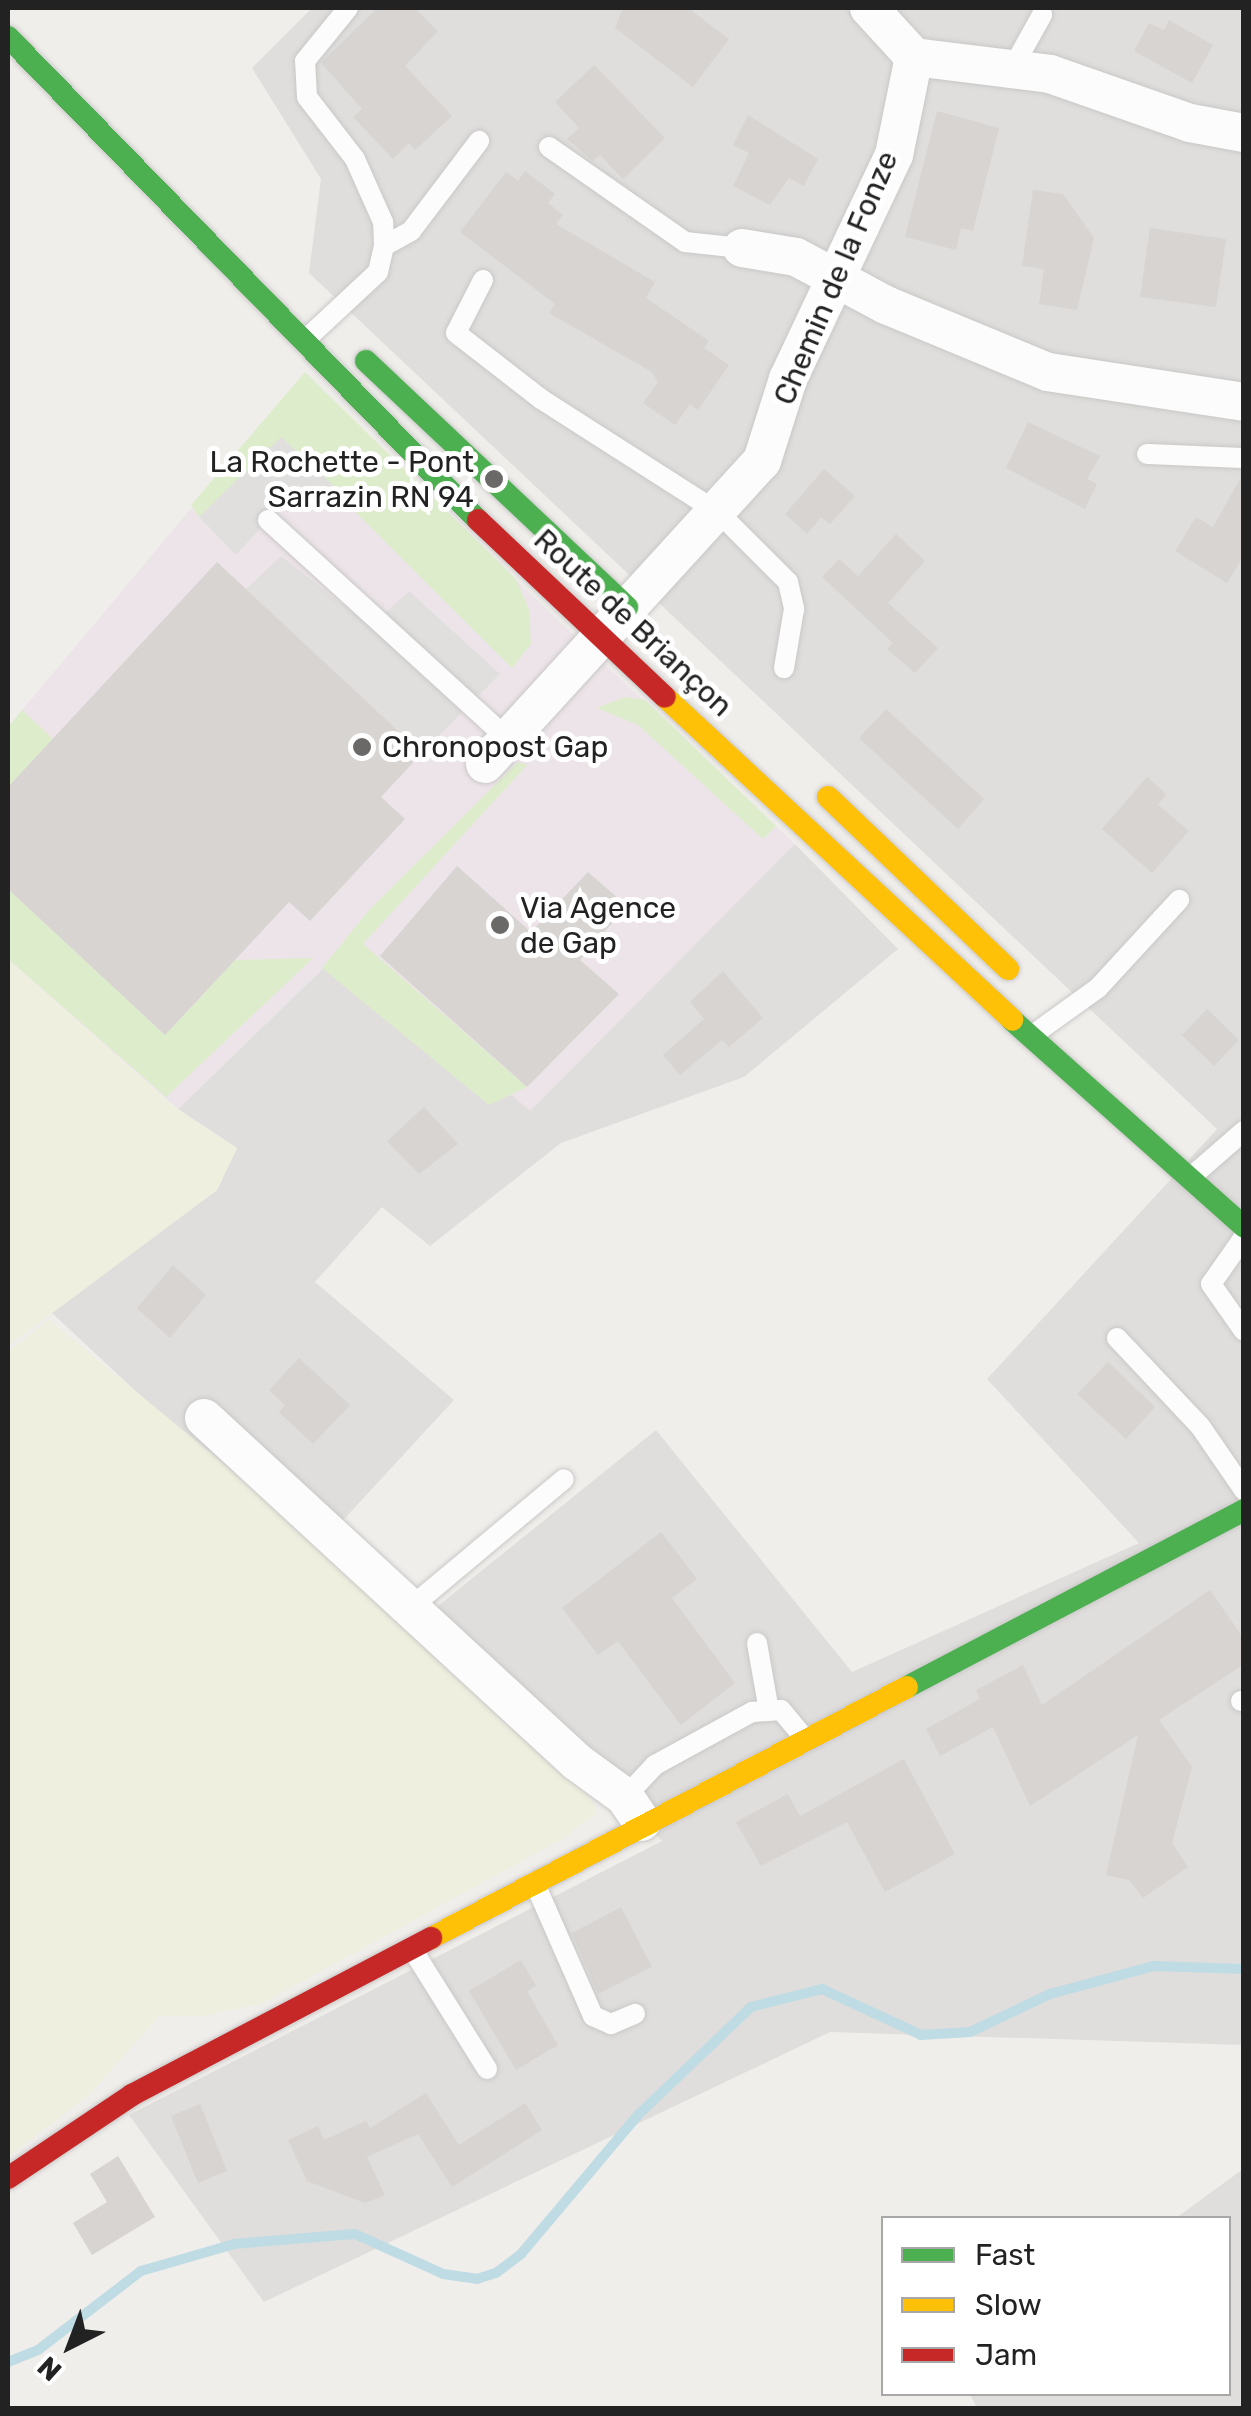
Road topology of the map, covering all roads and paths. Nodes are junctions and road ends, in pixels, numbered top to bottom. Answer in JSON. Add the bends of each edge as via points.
{"nodes":[{"id":1,"x":348,"y":8,"type":"edge"},
{"id":2,"x":867,"y":9,"type":"edge"},
{"id":3,"x":1042,"y":15,"type":"dead end"},
{"id":4,"x":8,"y":37,"type":"edge"},
{"id":5,"x":914,"y":57,"type":"junction"},
{"id":6,"x":1013,"y":67,"type":"junction"},
{"id":7,"x":1244,"y":133,"type":"edge"},
{"id":8,"x":479,"y":141,"type":"dead end"},
{"id":9,"x":549,"y":147,"type":"dead end"},
{"id":10,"x":384,"y":246,"type":"junction"},
{"id":11,"x":742,"y":248,"type":"joint"},
{"id":12,"x":839,"y":276,"type":"junction"},
{"id":13,"x":483,"y":280,"type":"dead end"},
{"id":14,"x":337,"y":334,"type":"junction"},
{"id":15,"x":303,"y":342,"type":"junction"},
{"id":16,"x":1244,"y":402,"type":"edge"},
{"id":17,"x":1147,"y":454,"type":"dead end"},
{"id":18,"x":1244,"y":458,"type":"edge"},
{"id":19,"x":444,"y":488,"type":"joint"},
{"id":20,"x":719,"y":514,"type":"junction"},
{"id":21,"x":268,"y":520,"type":"dead end"},
{"id":22,"x":623,"y":623,"type":"junction"},
{"id":23,"x":784,"y":668,"type":"dead end"},
{"id":24,"x":497,"y":752,"type":"joint"},
{"id":25,"x":809,"y":779,"type":"dead end"},
{"id":26,"x":892,"y":857,"type":"junction"},
{"id":27,"x":1179,"y":900,"type":"dead end"},
{"id":28,"x":1042,"y":1002,"type":"junction"},
{"id":29,"x":1032,"y":1036,"type":"junction"},
{"id":30,"x":1082,"y":1040,"type":"dead end"},
{"id":31,"x":1244,"y":1131,"type":"edge"},
{"id":32,"x":1179,"y":1134,"type":"dead end"},
{"id":33,"x":1198,"y":1170,"type":"junction"},
{"id":34,"x":1244,"y":1197,"type":"edge"},
{"id":35,"x":1244,"y":1226,"type":"edge"},
{"id":36,"x":1244,"y":1236,"type":"edge"},
{"id":37,"x":1244,"y":1331,"type":"edge"},
{"id":38,"x":1117,"y":1338,"type":"dead end"},
{"id":39,"x":204,"y":1418,"type":"dead end"},
{"id":40,"x":564,"y":1479,"type":"dead end"},
{"id":41,"x":1244,"y":1490,"type":"edge"},
{"id":42,"x":1244,"y":1510,"type":"edge"},
{"id":43,"x":411,"y":1607,"type":"junction"},
{"id":44,"x":758,"y":1644,"type":"dead end"},
{"id":45,"x":769,"y":1711,"type":"junction"},
{"id":46,"x":804,"y":1737,"type":"junction"},
{"id":47,"x":634,"y":1809,"type":"junction"},
{"id":48,"x":534,"y":1881,"type":"junction"},
{"id":49,"x":412,"y":1948,"type":"junction"},
{"id":50,"x":634,"y":2014,"type":"dead end"},
{"id":51,"x":487,"y":2069,"type":"dead end"},
{"id":52,"x":8,"y":2178,"type":"edge"}],
"edges":[{"from":1,"to":10,"type":"lane","via":[[305,61],[307,97],[355,159],[383,222]]},
{"from":2,"to":5,"type":"street"},
{"from":3,"to":6,"type":"lane"},
{"from":4,"to":14,"type":"main road","name":"Route de Briançon"},
{"from":4,"to":15,"type":"main road","name":"Route de Briançon"},
{"from":5,"to":6,"type":"street"},
{"from":5,"to":12,"type":"street","name":"Chemin de la Fonze","via":[[894,155]]},
{"from":6,"to":7,"type":"street","via":[[1190,123]]},
{"from":8,"to":10,"type":"lane","via":[[411,230]]},
{"from":9,"to":11,"type":"lane","via":[[684,242]]},
{"from":10,"to":14,"type":"lane","via":[[378,272]]},
{"from":11,"to":12,"type":"street","via":[[796,256]]},
{"from":12,"to":16,"type":"street","via":[[886,305],[1048,372]]},
{"from":12,"to":20,"type":"street","name":"Chemin de la Fonze","via":[[788,379],[762,461]]},
{"from":13,"to":20,"type":"lane","via":[[456,333],[541,399]]},
{"from":14,"to":15,"type":"lane"},
{"from":14,"to":22,"type":"main road","name":"Route de Briançon"},
{"from":15,"to":19,"type":"main road","name":"Route de Briançon"},
{"from":17,"to":18,"type":"lane"},
{"from":19,"to":22,"type":"street","via":[[510,525]]},
{"from":20,"to":22,"type":"street","name":"Chemin de la Fonze"},
{"from":20,"to":23,"type":"lane","via":[[788,582],[794,609]]},
{"from":21,"to":24,"type":"lane"},
{"from":22,"to":24,"type":"street","name":"Chemin de la Fonze"},
{"from":22,"to":26,"type":"street","via":[[834,832]]},
{"from":22,"to":29,"type":"main road","name":"Route de Briançon"},
{"from":25,"to":26,"type":"main road"},
{"from":26,"to":28,"type":"main road"},
{"from":27,"to":28,"type":"lane","via":[[1098,988]]},
{"from":28,"to":29,"type":"lane"},
{"from":28,"to":30,"type":"main road"},
{"from":29,"to":33,"type":"main road","name":"Route de Briançon"},
{"from":31,"to":33,"type":"lane"},
{"from":32,"to":33,"type":"main road","name":"Route de Briançon"},
{"from":33,"to":34,"type":"main road","name":"Route de Briançon"},
{"from":33,"to":35,"type":"main road","name":"Route de Briançon"},
{"from":36,"to":37,"type":"lane","via":[[1211,1284]]},
{"from":38,"to":41,"type":"lane","via":[[1200,1426]]},
{"from":39,"to":43,"type":"street"},
{"from":40,"to":43,"type":"lane"},
{"from":42,"to":46,"type":"main road"},
{"from":43,"to":47,"type":"street"},
{"from":44,"to":45,"type":"lane"},
{"from":45,"to":46,"type":"lane","via":[[781,1710]]},
{"from":45,"to":47,"type":"lane","via":[[752,1712],[654,1765]]},
{"from":46,"to":47,"type":"main road"},
{"from":47,"to":48,"type":"main road"},
{"from":48,"to":49,"type":"main road"},
{"from":48,"to":50,"type":"lane","via":[[585,2006],[611,2024]]},
{"from":49,"to":51,"type":"lane"},
{"from":49,"to":52,"type":"main road","via":[[132,2095]]}]}
